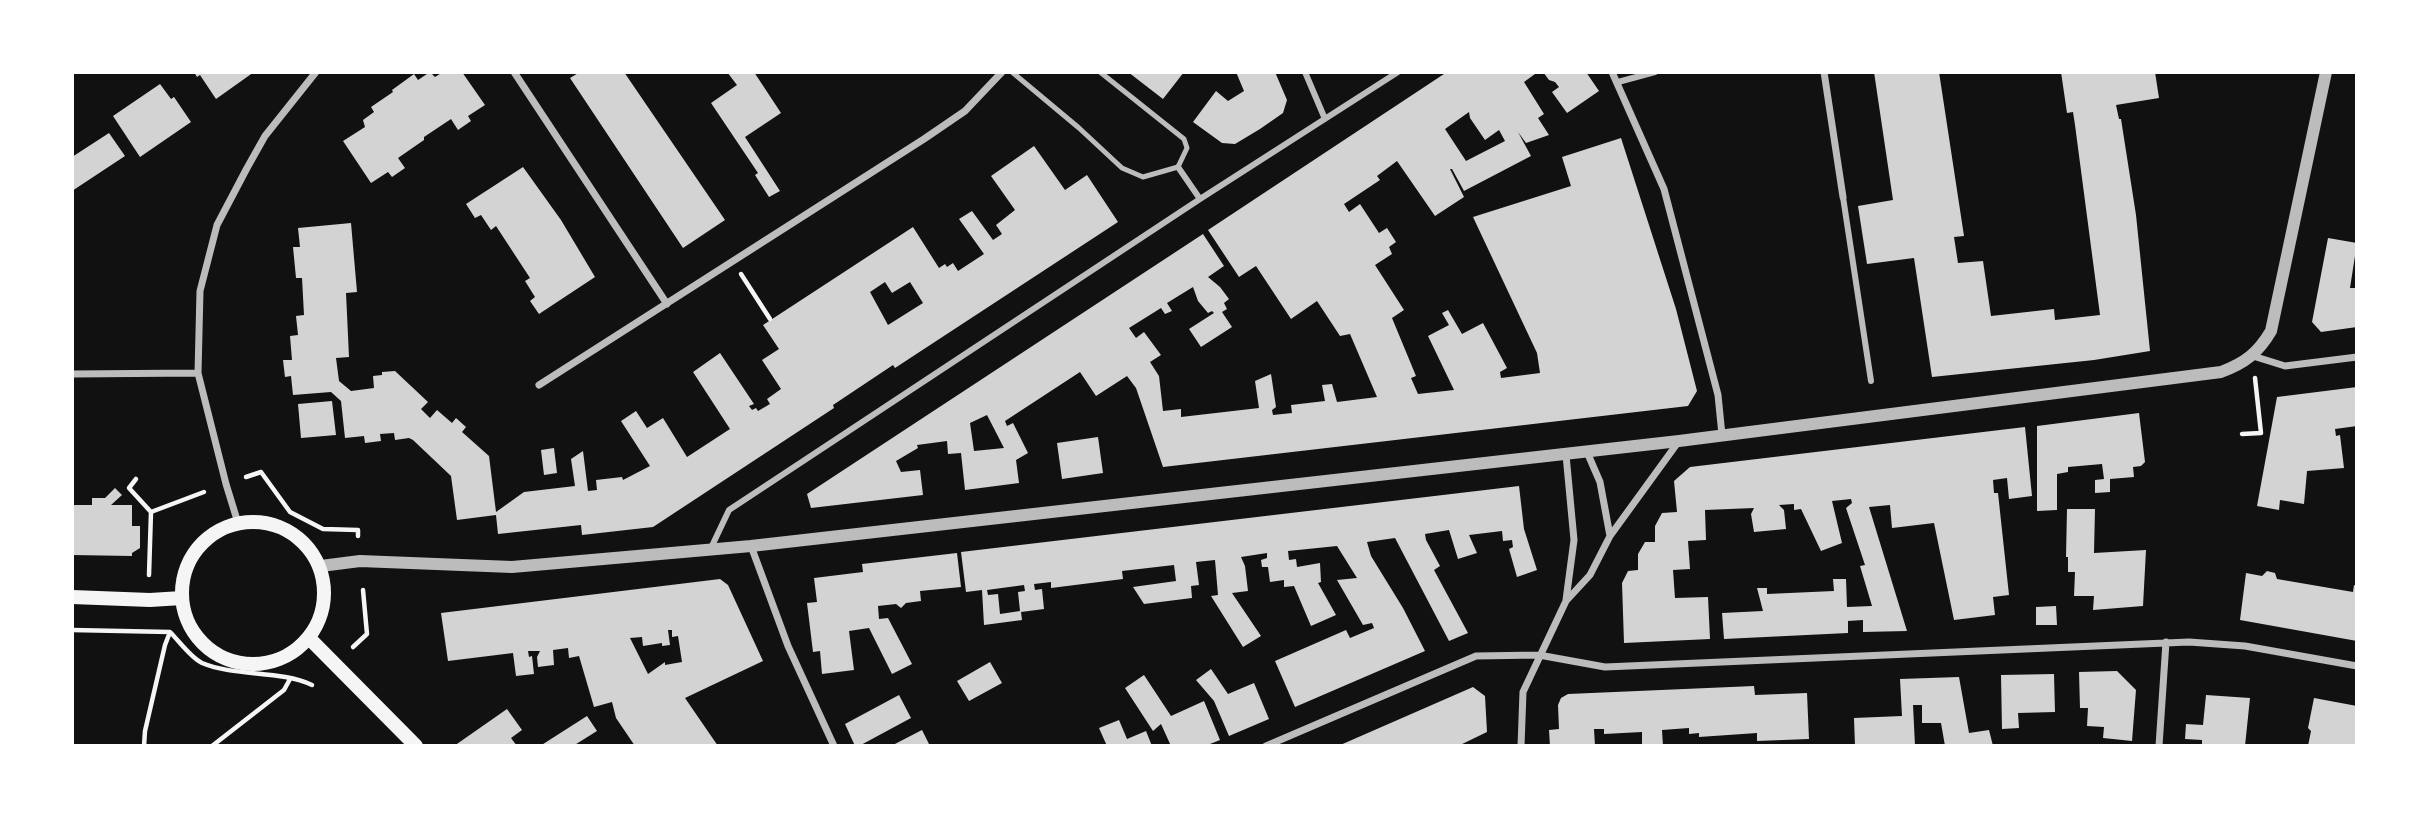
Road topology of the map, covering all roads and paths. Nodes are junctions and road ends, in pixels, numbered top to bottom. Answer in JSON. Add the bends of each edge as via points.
{"nodes":[{"id":1,"x":316,"y":72,"type":"edge"},
{"id":2,"x":514,"y":72,"type":"edge"},
{"id":3,"x":1002,"y":72,"type":"edge"},
{"id":4,"x":1012,"y":72,"type":"edge"},
{"id":5,"x":1100,"y":72,"type":"edge"},
{"id":6,"x":1305,"y":72,"type":"edge"},
{"id":7,"x":1398,"y":72,"type":"edge"},
{"id":8,"x":1612,"y":72,"type":"edge"},
{"id":9,"x":1655,"y":72,"type":"edge"},
{"id":10,"x":1824,"y":72,"type":"edge"},
{"id":11,"x":2326,"y":72,"type":"edge"},
{"id":12,"x":1618,"y":82,"type":"junction"},
{"id":13,"x":1325,"y":120,"type":"junction"},
{"id":14,"x":1178,"y":167,"type":"junction"},
{"id":15,"x":1843,"y":197,"type":"joint"},
{"id":16,"x":1200,"y":199,"type":"junction"},
{"id":17,"x":733,"y":262,"type":"junction"},
{"id":18,"x":667,"y":304,"type":"junction"},
{"id":19,"x":770,"y":319,"type":"dead end"},
{"id":20,"x":2253,"y":356,"type":"junction"},
{"id":21,"x":2357,"y":357,"type":"edge"},
{"id":22,"x":72,"y":373,"type":"edge"},
{"id":23,"x":198,"y":373,"type":"junction"},
{"id":24,"x":1871,"y":381,"type":"dead end"},
{"id":25,"x":539,"y":386,"type":"dead end"},
{"id":26,"x":2242,"y":434,"type":"dead end"},
{"id":27,"x":1722,"y":435,"type":"junction"},
{"id":28,"x":1679,"y":441,"type":"junction"},
{"id":29,"x":1587,"y":452,"type":"junction"},
{"id":30,"x":1566,"y":454,"type":"junction"},
{"id":31,"x":246,"y":477,"type":"dead end"},
{"id":32,"x":136,"y":479,"type":"dead end"},
{"id":33,"x":204,"y":492,"type":"dead end"},
{"id":34,"x":151,"y":512,"type":"junction"},
{"id":35,"x":239,"y":523,"type":"junction"},
{"id":36,"x":358,"y":536,"type":"dead end"},
{"id":37,"x":1610,"y":536,"type":"junction"},
{"id":38,"x":751,"y":546,"type":"junction"},
{"id":39,"x":710,"y":549,"type":"junction"},
{"id":40,"x":321,"y":566,"type":"junction"},
{"id":41,"x":149,"y":575,"type":"dead end"},
{"id":42,"x":363,"y":590,"type":"dead end"},
{"id":43,"x":72,"y":597,"type":"edge"},
{"id":44,"x":182,"y":598,"type":"junction"},
{"id":45,"x":1566,"y":601,"type":"junction"},
{"id":46,"x":72,"y":629,"type":"edge"},
{"id":47,"x":170,"y":632,"type":"junction"},
{"id":48,"x":310,"y":639,"type":"junction"},
{"id":49,"x":2166,"y":642,"type":"junction"},
{"id":50,"x":353,"y":647,"type":"dead end"},
{"id":51,"x":1539,"y":655,"type":"junction"},
{"id":52,"x":2357,"y":666,"type":"edge"},
{"id":53,"x":290,"y":679,"type":"junction"},
{"id":54,"x":312,"y":685,"type":"dead end"},
{"id":55,"x":145,"y":746,"type":"edge"},
{"id":56,"x":212,"y":746,"type":"edge"},
{"id":57,"x":416,"y":746,"type":"edge"},
{"id":58,"x":834,"y":746,"type":"edge"},
{"id":59,"x":1266,"y":746,"type":"edge"},
{"id":60,"x":1521,"y":746,"type":"edge"},
{"id":61,"x":2159,"y":746,"type":"edge"}],
"edges":[{"from":1,"to":23,"type":"street","via":[[265,136],[217,225],[200,291]]},
{"from":2,"to":18,"type":"street"},
{"from":3,"to":17,"type":"street","via":[[965,111]]},
{"from":4,"to":14,"type":"lane","via":[[1122,169],[1143,177]]},
{"from":5,"to":14,"type":"lane","via":[[1184,139],[1187,148]]},
{"from":6,"to":13,"type":"street"},
{"from":7,"to":13,"type":"street"},
{"from":8,"to":12,"type":"street"},
{"from":9,"to":12,"type":"street"},
{"from":10,"to":15,"type":"street"},
{"from":11,"to":20,"type":"street","via":[[2272,331]]},
{"from":12,"to":27,"type":"street","via":[[1664,188],[1718,395]]},
{"from":13,"to":16,"type":"street"},
{"from":14,"to":16,"type":"street"},
{"from":15,"to":24,"type":"street"},
{"from":16,"to":39,"type":"street","via":[[729,510]]},
{"from":17,"to":18,"type":"street"},
{"from":17,"to":19,"type":"path"},
{"from":18,"to":25,"type":"street"},
{"from":20,"to":21,"type":"street","via":[[2285,366]]},
{"from":20,"to":26,"type":"path","via":[[2261,433]]},
{"from":20,"to":27,"type":"street","via":[[2221,372]]},
{"from":22,"to":23,"type":"street"},
{"from":23,"to":35,"type":"street"},
{"from":27,"to":28,"type":"street"},
{"from":28,"to":29,"type":"street"},
{"from":28,"to":37,"type":"street"},
{"from":29,"to":30,"type":"street"},
{"from":29,"to":37,"type":"street","via":[[1600,482]]},
{"from":30,"to":38,"type":"street"},
{"from":30,"to":45,"type":"street","via":[[1574,540]]},
{"from":31,"to":36,"type":"path","via":[[261,472],[290,512],[323,530],[358,530]]},
{"from":32,"to":34,"type":"path","via":[[129,488]]},
{"from":33,"to":34,"type":"path"},
{"from":34,"to":41,"type":"path"},
{"from":35,"to":40,"type":"main road","via":[[285,528],[304,542]]},
{"from":35,"to":44,"type":"main road","via":[[208,537],[196,550],[185,573]]},
{"from":37,"to":45,"type":"street","via":[[1590,575]]},
{"from":38,"to":39,"type":"street"},
{"from":38,"to":58,"type":"street"},
{"from":39,"to":40,"type":"street","via":[[512,567],[360,561]]},
{"from":40,"to":48,"type":"main road","via":[[323,609]]},
{"from":42,"to":50,"type":"path","via":[[367,634]]},
{"from":43,"to":44,"type":"main road"},
{"from":44,"to":48,"type":"main road","via":[[188,622],[203,643],[223,658],[248,664],[273,662]]},
{"from":45,"to":51,"type":"street"},
{"from":46,"to":47,"type":"path"},
{"from":47,"to":53,"type":"path","via":[[201,662]]},
{"from":47,"to":55,"type":"path"},
{"from":48,"to":57,"type":"main road"},
{"from":49,"to":51,"type":"street","via":[[1605,667]]},
{"from":49,"to":52,"type":"street","via":[[2245,646]]},
{"from":49,"to":61,"type":"street"},
{"from":51,"to":59,"type":"street","via":[[1476,656]]},
{"from":51,"to":60,"type":"street","via":[[1523,692]]},
{"from":53,"to":54,"type":"path"},
{"from":53,"to":56,"type":"path","via":[[284,690]]}]}
